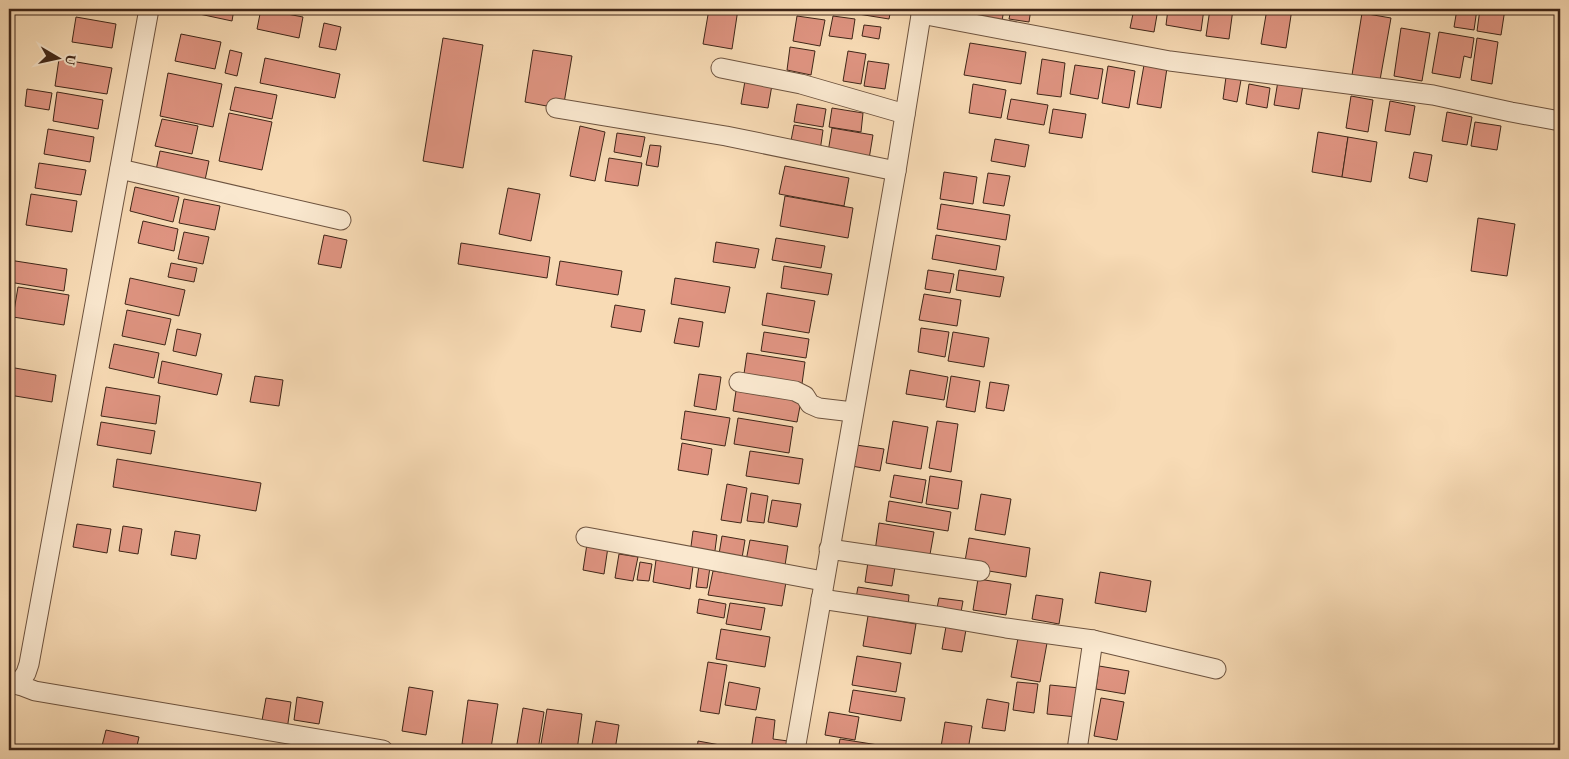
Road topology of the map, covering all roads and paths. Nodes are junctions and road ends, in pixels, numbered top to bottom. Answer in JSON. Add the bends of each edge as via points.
{"nodes":[{"id":1,"x":149,"y":9,"type":"edge"},
{"id":2,"x":922,"y":11,"type":"edge"},
{"id":3,"x":721,"y":68,"type":"dead end"},
{"id":4,"x":556,"y":108,"type":"dead end"},
{"id":5,"x":905,"y":114,"type":"junction"},
{"id":6,"x":1560,"y":121,"type":"edge"},
{"id":7,"x":120,"y":169,"type":"junction"},
{"id":8,"x":896,"y":171,"type":"junction"},
{"id":9,"x":341,"y":220,"type":"dead end"},
{"id":10,"x":739,"y":382,"type":"dead end"},
{"id":11,"x":854,"y":412,"type":"junction"},
{"id":12,"x":586,"y":537,"type":"dead end"},
{"id":13,"x":829,"y":550,"type":"junction"},
{"id":14,"x":980,"y":572,"type":"dead end"},
{"id":15,"x":822,"y":590,"type":"junction"},
{"id":16,"x":1093,"y":640,"type":"junction"},
{"id":17,"x":1216,"y":669,"type":"dead end"},
{"id":18,"x":13,"y":683,"type":"edge"},
{"id":19,"x":384,"y":750,"type":"edge"},
{"id":20,"x":795,"y":750,"type":"edge"},
{"id":21,"x":1077,"y":750,"type":"edge"}],
"edges":[{"from":1,"to":7,"type":"street"},
{"from":2,"to":5,"type":"street"},
{"from":2,"to":6,"type":"street","via":[[1170,61],[1433,95]]},
{"from":3,"to":5,"type":"street","via":[[801,84]]},
{"from":4,"to":8,"type":"street","via":[[726,136]]},
{"from":5,"to":8,"type":"street"},
{"from":7,"to":9,"type":"street"},
{"from":7,"to":18,"type":"street","via":[[29,664],[26,673]]},
{"from":8,"to":11,"type":"street"},
{"from":10,"to":11,"type":"street","via":[[795,391],[820,408]]},
{"from":11,"to":13,"type":"street"},
{"from":12,"to":15,"type":"street"},
{"from":13,"to":14,"type":"street"},
{"from":13,"to":15,"type":"street"},
{"from":15,"to":16,"type":"street","via":[[942,617]]},
{"from":15,"to":20,"type":"street"},
{"from":16,"to":17,"type":"street"},
{"from":16,"to":21,"type":"street"},
{"from":18,"to":19,"type":"street","via":[[34,691]]}]}
